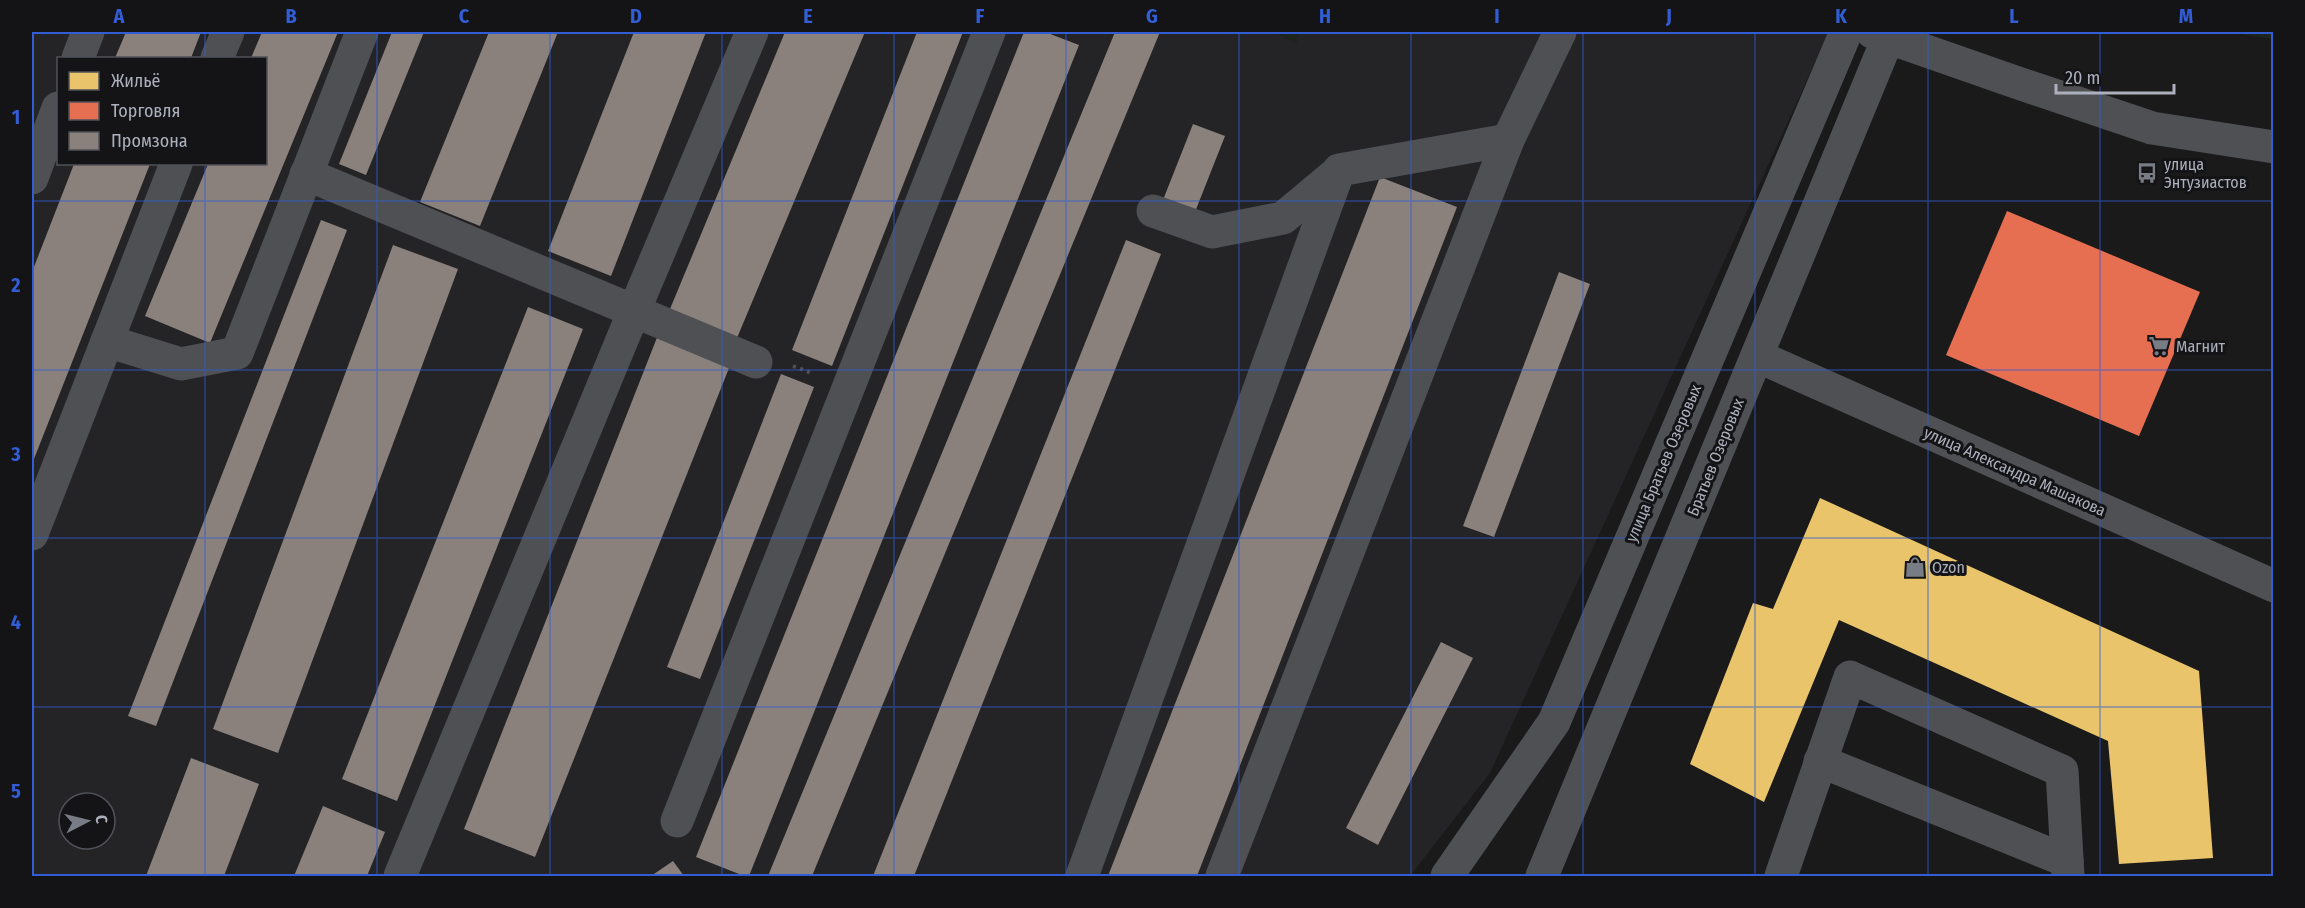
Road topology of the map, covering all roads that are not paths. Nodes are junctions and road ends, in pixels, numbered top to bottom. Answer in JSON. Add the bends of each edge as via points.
{"nodes":[{"id":1,"x":88,"y":32,"type":"edge"},
{"id":2,"x":228,"y":32,"type":"edge"},
{"id":3,"x":362,"y":32,"type":"edge"},
{"id":4,"x":752,"y":32,"type":"edge"},
{"id":5,"x":989,"y":32,"type":"edge"},
{"id":6,"x":1560,"y":32,"type":"edge"},
{"id":7,"x":1846,"y":32,"type":"edge"},
{"id":8,"x":1880,"y":35,"type":"edge"},
{"id":9,"x":78,"y":57,"type":"edge"},
{"id":10,"x":217,"y":57,"type":"edge"},
{"id":11,"x":57,"y":111,"type":"edge"},
{"id":12,"x":1508,"y":140,"type":"junction"},
{"id":13,"x":2274,"y":147,"type":"edge"},
{"id":14,"x":176,"y":165,"type":"edge"},
{"id":15,"x":1339,"y":170,"type":"junction"},
{"id":16,"x":306,"y":174,"type":"junction"},
{"id":17,"x":32,"y":178,"type":"edge"},
{"id":18,"x":1153,"y":212,"type":"dead end"},
{"id":19,"x":634,"y":311,"type":"junction"},
{"id":20,"x":107,"y":341,"type":"junction"},
{"id":21,"x":1757,"y":356,"type":"junction"},
{"id":22,"x":756,"y":362,"type":"road end"},
{"id":23,"x":32,"y":534,"type":"edge"},
{"id":24,"x":2274,"y":586,"type":"edge"},
{"id":25,"x":1820,"y":761,"type":"junction"},
{"id":26,"x":677,"y":821,"type":"dead end"},
{"id":27,"x":2068,"y":868,"type":"edge"},
{"id":28,"x":400,"y":876,"type":"edge"},
{"id":29,"x":1082,"y":876,"type":"edge"},
{"id":30,"x":1222,"y":876,"type":"edge"},
{"id":31,"x":1447,"y":876,"type":"edge"},
{"id":32,"x":1542,"y":876,"type":"edge"},
{"id":33,"x":1781,"y":876,"type":"edge"}],
"edges":[{"from":1,"to":9,"type":"street"},
{"from":2,"to":10,"type":"street"},
{"from":3,"to":16,"type":"street"},
{"from":4,"to":19,"type":"street"},
{"from":5,"to":26,"type":"street"},
{"from":6,"to":12,"type":"street"},
{"from":7,"to":31,"type":"street","name":"улица Братьев Озеровых","via":[[1554,722]]},
{"from":8,"to":13,"type":"street","via":[[2152,128]]},
{"from":8,"to":21,"type":"street","name":"Братьев Озеровых"},
{"from":11,"to":17,"type":"street"},
{"from":12,"to":15,"type":"street"},
{"from":12,"to":30,"type":"street"},
{"from":14,"to":20,"type":"street"},
{"from":15,"to":18,"type":"street","via":[[1283,218],[1212,232]]},
{"from":15,"to":29,"type":"street"},
{"from":16,"to":19,"type":"street"},
{"from":16,"to":20,"type":"street","via":[[237,353],[181,364]]},
{"from":19,"to":22,"type":"street"},
{"from":19,"to":28,"type":"street"},
{"from":20,"to":23,"type":"street"},
{"from":21,"to":24,"type":"street","name":"улица Александра Машакова"},
{"from":21,"to":32,"type":"street","name":"Братьев Озеровых"},
{"from":25,"to":27,"type":"street"},
{"from":25,"to":27,"type":"street","via":[[1850,677],[2062,771]]},
{"from":25,"to":33,"type":"street"}]}
